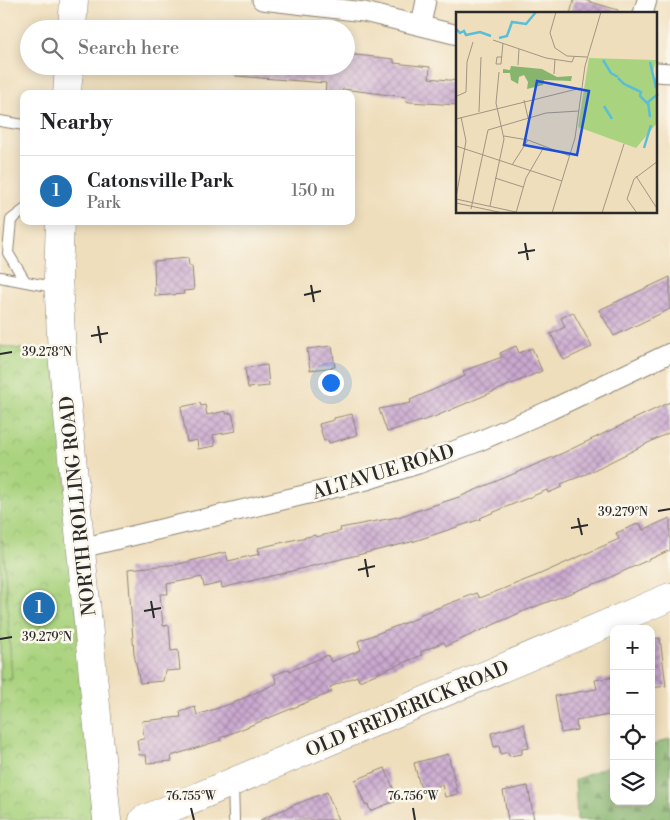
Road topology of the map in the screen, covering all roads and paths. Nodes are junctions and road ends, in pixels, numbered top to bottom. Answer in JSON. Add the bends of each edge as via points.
{"nodes":[{"id":1,"x":74,"y":0,"type":"edge"},
{"id":2,"x":262,"y":0,"type":"edge"},
{"id":3,"x":426,"y":0,"type":"edge"},
{"id":4,"x":648,"y":0,"type":"edge"},
{"id":5,"x":644,"y":12,"type":"edge"},
{"id":6,"x":73,"y":20,"type":"edge"},
{"id":7,"x":421,"y":25,"type":"junction"},
{"id":8,"x":456,"y":35,"type":"edge"},
{"id":9,"x":68,"y":75,"type":"edge"},
{"id":10,"x":67,"y":90,"type":"edge"},
{"id":11,"x":0,"y":121,"type":"edge"},
{"id":12,"x":20,"y":124,"type":"edge"},
{"id":13,"x":20,"y":213,"type":"edge"},
{"id":14,"x":60,"y":225,"type":"edge"},
{"id":15,"x":0,"y":277,"type":"edge"},
{"id":16,"x":25,"y":281,"type":"junction"},
{"id":17,"x":59,"y":288,"type":"junction"},
{"id":18,"x":670,"y":353,"type":"edge"},
{"id":19,"x":82,"y":548,"type":"junction"},
{"id":20,"x":670,"y":597,"type":"edge"},
{"id":21,"x":233,"y":782,"type":"junction"},
{"id":22,"x":107,"y":820,"type":"edge"},
{"id":23,"x":143,"y":820,"type":"edge"},
{"id":24,"x":234,"y":820,"type":"edge"}],
"edges":[{"from":1,"to":6,"type":"main road"},
{"from":2,"to":7,"type":"street","via":[[364,12]]},
{"from":3,"to":7,"type":"street"},
{"from":4,"to":5,"type":"street"},
{"from":7,"to":8,"type":"street"},
{"from":9,"to":10,"type":"main road"},
{"from":11,"to":12,"type":"lane"},
{"from":13,"to":16,"type":"lane","via":[[11,220],[8,253]]},
{"from":14,"to":17,"type":"main road","name":"NORTH ROLLING ROAD"},
{"from":15,"to":16,"type":"lane"},
{"from":16,"to":17,"type":"lane"},
{"from":17,"to":19,"type":"main road","name":"NORTH ROLLING ROAD","via":[[67,414]]},
{"from":18,"to":19,"type":"street","name":"ALTAVUE ROAD","via":[[550,410],[418,464],[367,480]]},
{"from":19,"to":22,"type":"main road","name":"NORTH ROLLING ROAD"},
{"from":20,"to":21,"type":"main road","name":"OLD FREDERICK ROAD"},
{"from":21,"to":23,"type":"main road","name":"OLD FREDERICK ROAD"},
{"from":21,"to":24,"type":"lane"}]}
